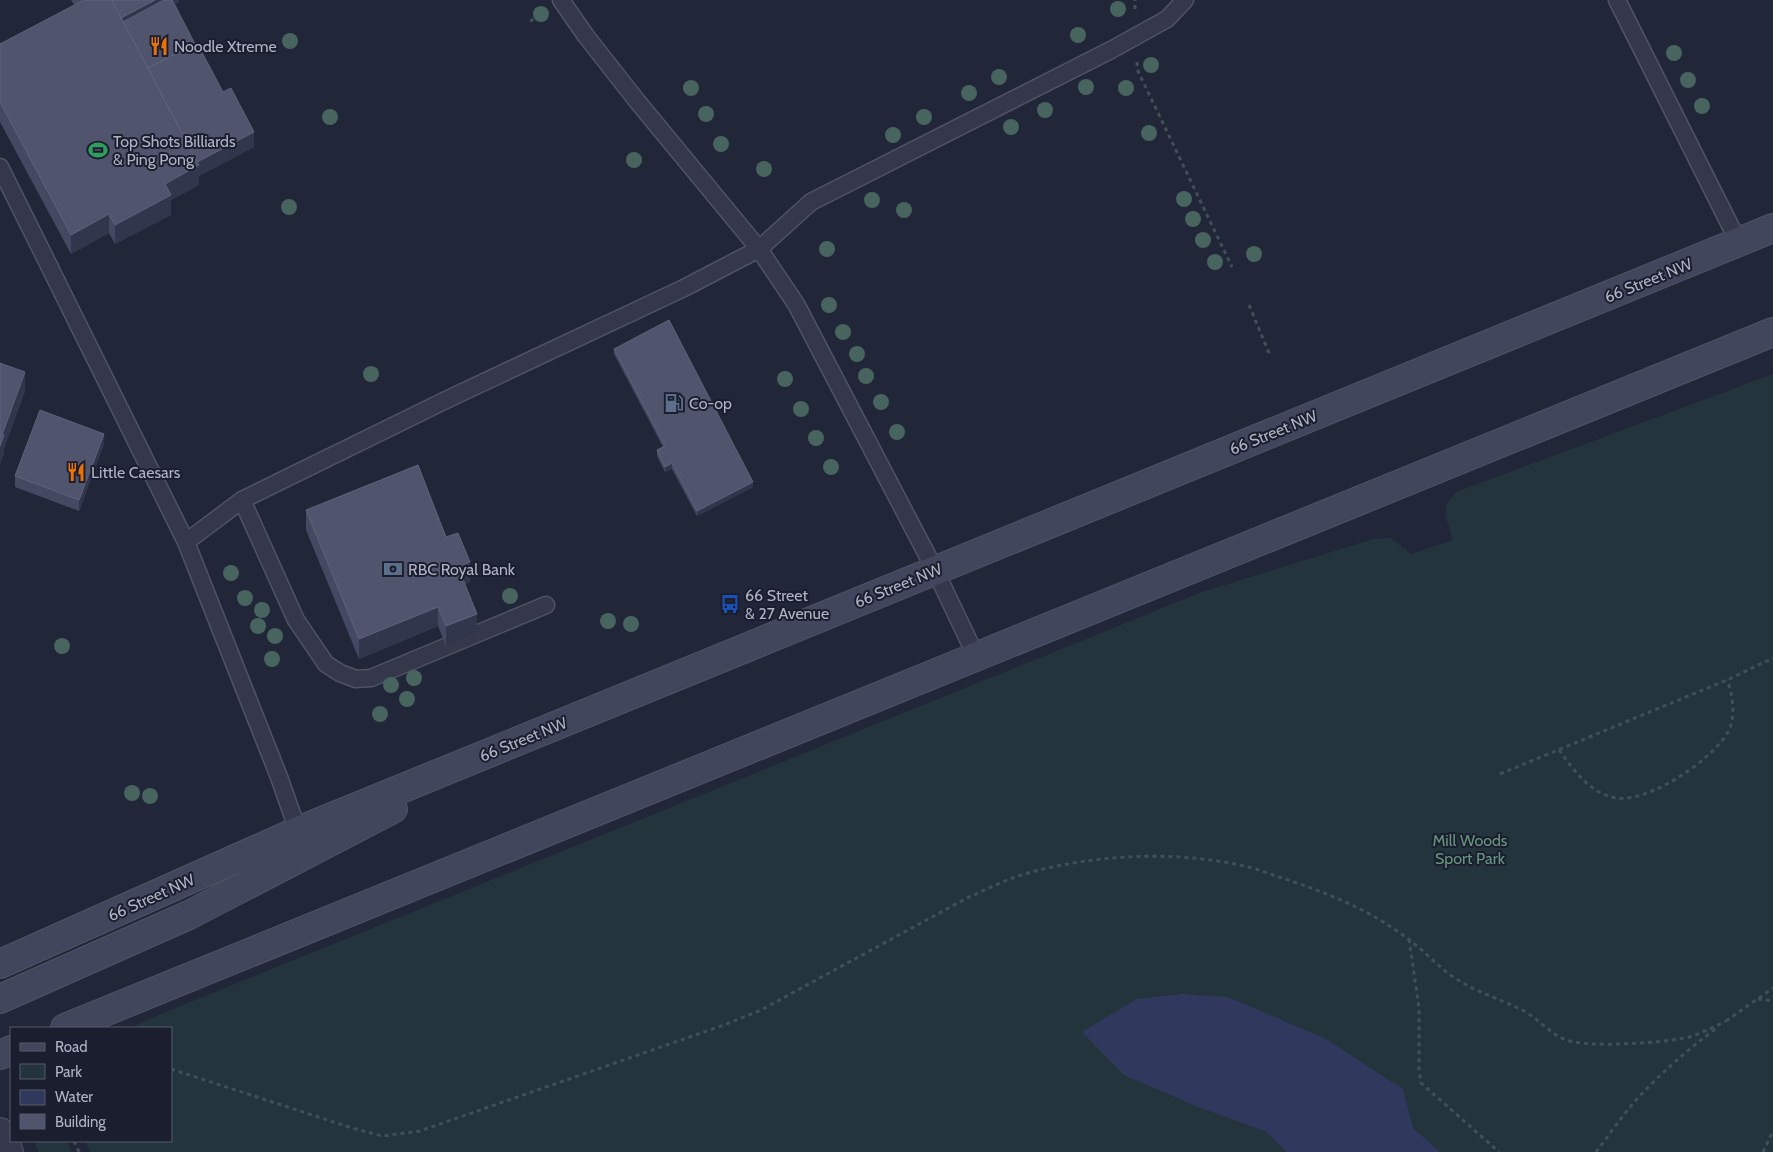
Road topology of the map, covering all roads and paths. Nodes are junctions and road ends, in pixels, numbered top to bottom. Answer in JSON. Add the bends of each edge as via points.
{"nodes":[{"id":1,"x":561,"y":0,"type":"edge"},
{"id":2,"x":1185,"y":0,"type":"edge"},
{"id":3,"x":1617,"y":0,"type":"edge"},
{"id":4,"x":1136,"y":57,"type":"dead end"},
{"id":5,"x":0,"y":167,"type":"edge"},
{"id":6,"x":1773,"y":228,"type":"edge"},
{"id":7,"x":1739,"y":243,"type":"junction"},
{"id":8,"x":759,"y":249,"type":"junction"},
{"id":9,"x":1232,"y":267,"type":"dead end"},
{"id":10,"x":1249,"y":305,"type":"dead end"},
{"id":11,"x":1773,"y":332,"type":"edge"},
{"id":12,"x":1270,"y":353,"type":"dead end"},
{"id":13,"x":242,"y":500,"type":"junction"},
{"id":14,"x":186,"y":542,"type":"junction"},
{"id":15,"x":935,"y":570,"type":"junction"},
{"id":16,"x":546,"y":605,"type":"dead end"},
{"id":17,"x":976,"y":656,"type":"junction"},
{"id":18,"x":1773,"y":658,"type":"edge"},
{"id":19,"x":1726,"y":680,"type":"junction"},
{"id":20,"x":559,"y":724,"type":"junction"},
{"id":21,"x":1558,"y":750,"type":"junction"},
{"id":22,"x":1500,"y":774,"type":"dead end"},
{"id":23,"x":298,"y":831,"type":"junction"},
{"id":24,"x":1409,"y":939,"type":"junction"},
{"id":25,"x":0,"y":964,"type":"edge"},
{"id":26,"x":1773,"y":988,"type":"edge"},
{"id":27,"x":0,"y":999,"type":"edge"},
{"id":28,"x":1757,"y":999,"type":"junction"},
{"id":29,"x":1773,"y":1001,"type":"edge"},
{"id":30,"x":1726,"y":1021,"type":"junction"},
{"id":31,"x":67,"y":1027,"type":"edge"},
{"id":32,"x":172,"y":1069,"type":"edge"},
{"id":33,"x":1773,"y":1131,"type":"edge"},
{"id":34,"x":0,"y":1132,"type":"edge"},
{"id":35,"x":9,"y":1152,"type":"edge"},
{"id":36,"x":1499,"y":1152,"type":"edge"},
{"id":37,"x":1596,"y":1152,"type":"edge"},
{"id":38,"x":1764,"y":1152,"type":"edge"}],
"edges":[{"from":1,"to":8,"type":"lane","via":[[636,101]]},
{"from":2,"to":8,"type":"lane","via":[[1160,23],[811,202]]},
{"from":3,"to":7,"type":"lane"},
{"from":4,"to":9,"type":"path","via":[[1137,69]]},
{"from":5,"to":14,"type":"lane"},
{"from":6,"to":7,"type":"main road","name":"66 Street NW"},
{"from":7,"to":15,"type":"main road","name":"66 Street NW"},
{"from":8,"to":13,"type":"lane"},
{"from":8,"to":15,"type":"lane","via":[[796,304]]},
{"from":10,"to":12,"type":"path"},
{"from":11,"to":17,"type":"main road"},
{"from":13,"to":14,"type":"lane"},
{"from":13,"to":16,"type":"lane","via":[[296,620],[326,664],[340,674],[356,679],[371,678]]},
{"from":14,"to":23,"type":"lane"},
{"from":15,"to":17,"type":"lane"},
{"from":15,"to":20,"type":"main road","name":"66 Street NW"},
{"from":17,"to":31,"type":"main road"},
{"from":18,"to":19,"type":"path"},
{"from":19,"to":21,"type":"path"},
{"from":19,"to":21,"type":"path","via":[[1732,692],[1728,731],[1709,754],[1681,777],[1651,791],[1634,797],[1616,798],[1602,792],[1583,782]]},
{"from":20,"to":23,"type":"main road","name":"66 Street NW"},
{"from":20,"to":27,"type":"main road","via":[[189,915]]},
{"from":21,"to":22,"type":"path"},
{"from":23,"to":25,"type":"main road","name":"66 Street NW"},
{"from":24,"to":30,"type":"path","via":[[1458,980],[1523,1010],[1567,1040],[1612,1044],[1686,1038]]},
{"from":24,"to":32,"type":"path","via":[[1353,905],[1248,867],[1185,858],[1118,858],[1037,871],[1001,882],[761,1010],[420,1131],[382,1136]]},
{"from":24,"to":36,"type":"path","via":[[1420,1008],[1421,1083]]},
{"from":26,"to":28,"type":"path"},
{"from":28,"to":29,"type":"path"},
{"from":28,"to":30,"type":"path"},
{"from":30,"to":37,"type":"path","via":[[1666,1068]]},
{"from":33,"to":38,"type":"path"},
{"from":34,"to":35,"type":"street"}]}
